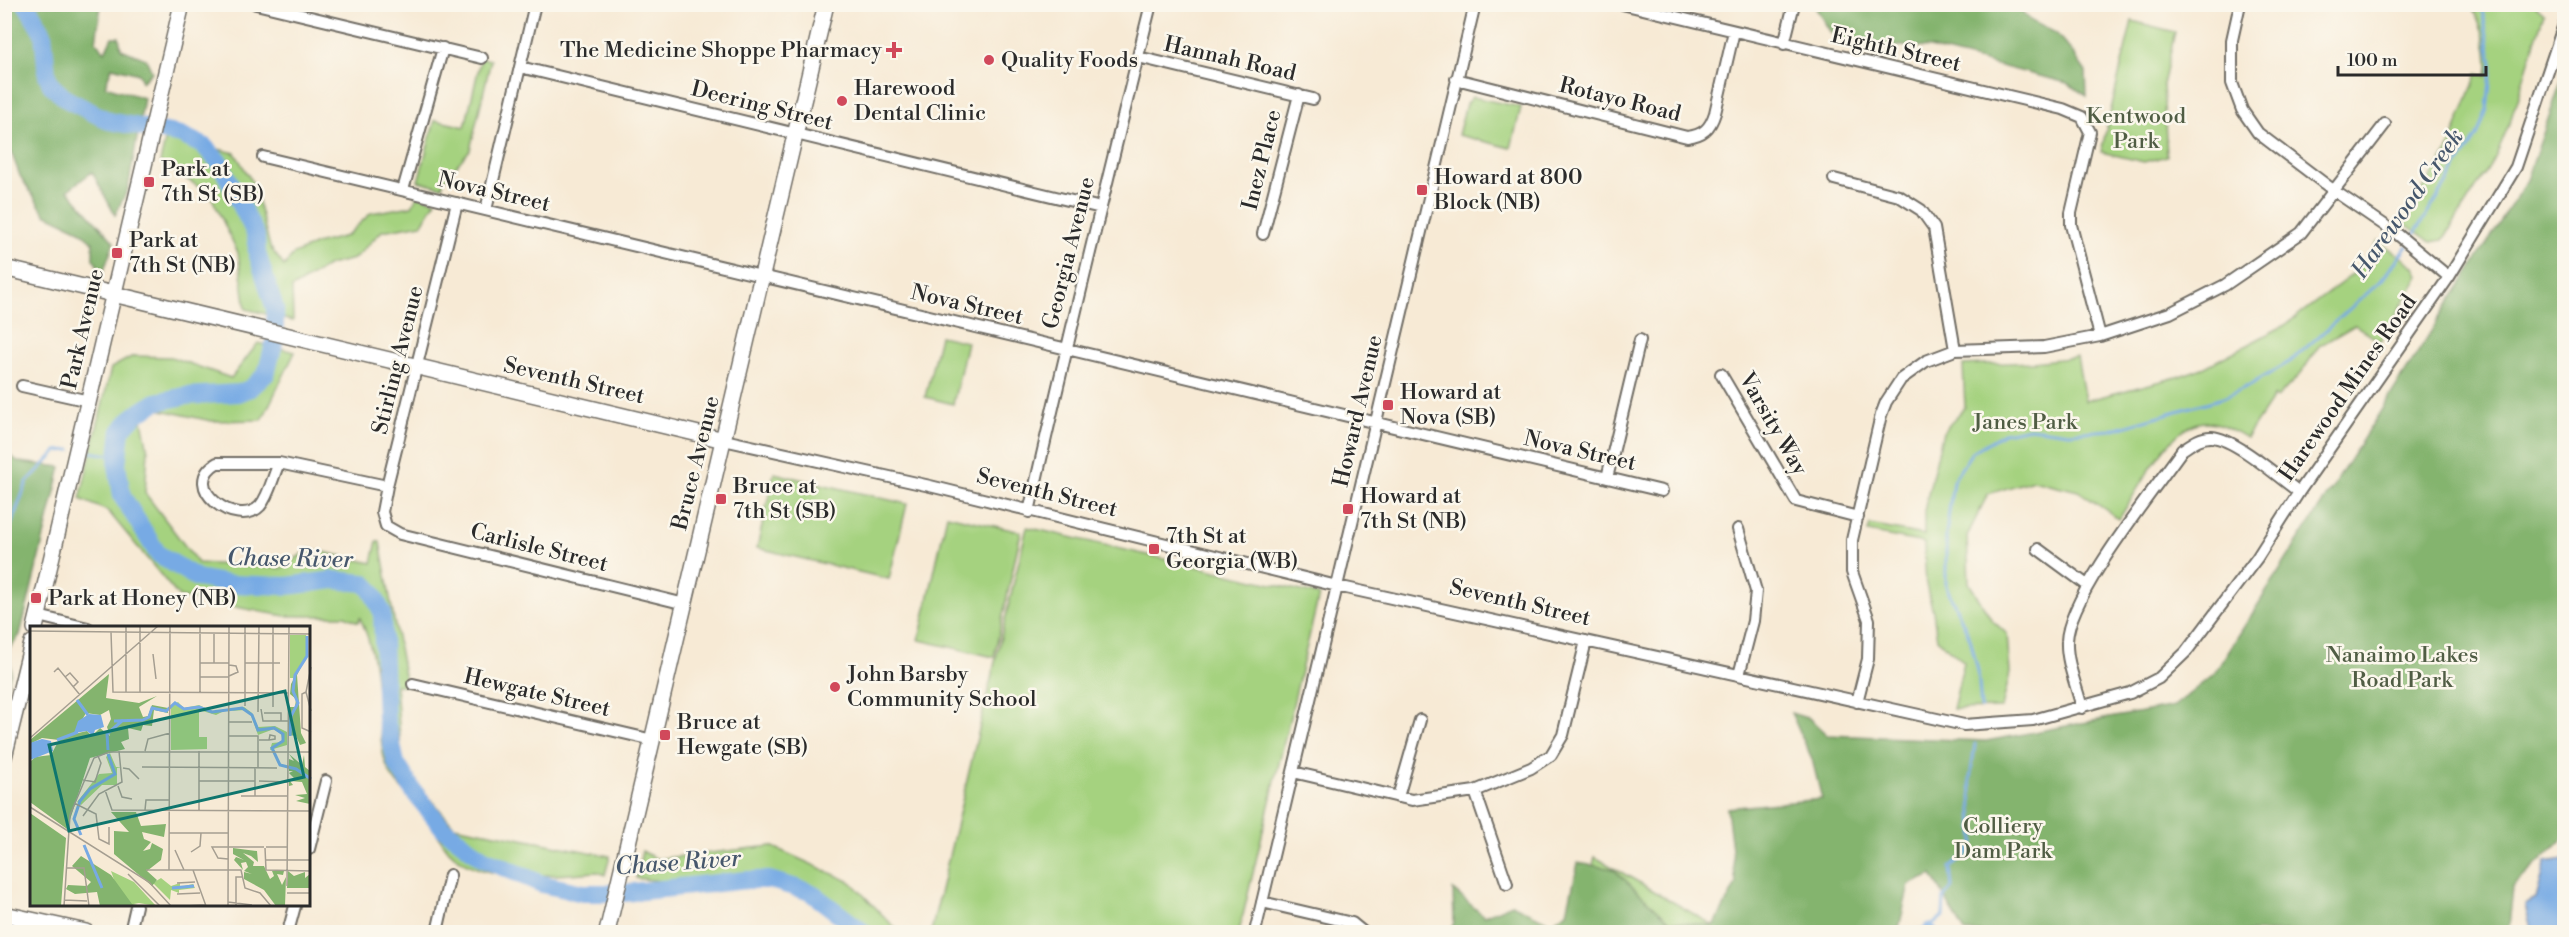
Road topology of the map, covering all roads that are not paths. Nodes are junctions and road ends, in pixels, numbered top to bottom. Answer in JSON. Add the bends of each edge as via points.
{"nodes":[{"id":1,"x":182,"y":4,"type":"edge"},
{"id":2,"x":256,"y":4,"type":"edge"},
{"id":3,"x":535,"y":4,"type":"edge"},
{"id":4,"x":826,"y":4,"type":"edge"},
{"id":5,"x":1151,"y":4,"type":"edge"},
{"id":6,"x":1475,"y":4,"type":"edge"},
{"id":7,"x":1622,"y":4,"type":"edge"},
{"id":8,"x":1794,"y":4,"type":"edge"},
{"id":9,"x":2240,"y":4,"type":"edge"},
{"id":10,"x":1640,"y":7,"type":"edge"},
{"id":11,"x":2565,"y":24,"type":"edge"},
{"id":12,"x":1734,"y":31,"type":"junction"},
{"id":13,"x":1784,"y":44,"type":"junction"},
{"id":14,"x":443,"y":48,"type":"junction"},
{"id":15,"x":1138,"y":57,"type":"junction"},
{"id":16,"x":482,"y":58,"type":"dead end"},
{"id":17,"x":520,"y":67,"type":"junction"},
{"id":18,"x":1456,"y":79,"type":"junction"},
{"id":19,"x":1299,"y":95,"type":"junction"},
{"id":20,"x":1313,"y":99,"type":"dead end"},
{"id":21,"x":2385,"y":124,"type":"dead end"},
{"id":22,"x":796,"y":134,"type":"junction"},
{"id":23,"x":263,"y":157,"type":"dead end"},
{"id":24,"x":1834,"y":179,"type":"dead end"},
{"id":25,"x":403,"y":190,"type":"junction"},
{"id":26,"x":2333,"y":190,"type":"junction"},
{"id":27,"x":457,"y":203,"type":"junction"},
{"id":28,"x":1101,"y":208,"type":"junction"},
{"id":29,"x":486,"y":210,"type":"junction"},
{"id":30,"x":1263,"y":234,"type":"dead end"},
{"id":31,"x":4,"y":268,"type":"edge"},
{"id":32,"x":762,"y":276,"type":"junction"},
{"id":33,"x":2449,"y":277,"type":"junction"},
{"id":34,"x":114,"y":294,"type":"junction"},
{"id":35,"x":2100,"y":336,"type":"junction"},
{"id":36,"x":1640,"y":340,"type":"dead end"},
{"id":37,"x":1066,"y":348,"type":"junction"},
{"id":38,"x":1955,"y":350,"type":"junction"},
{"id":39,"x":416,"y":366,"type":"junction"},
{"id":40,"x":1721,"y":374,"type":"dead end"},
{"id":41,"x":22,"y":386,"type":"dead end"},
{"id":42,"x":89,"y":401,"type":"junction"},
{"id":43,"x":1376,"y":423,"type":"junction"},
{"id":44,"x":724,"y":440,"type":"junction"},
{"id":45,"x":279,"y":463,"type":"junction"},
{"id":46,"x":1607,"y":478,"type":"junction"},
{"id":47,"x":387,"y":486,"type":"junction"},
{"id":48,"x":1662,"y":491,"type":"dead end"},
{"id":49,"x":2299,"y":492,"type":"junction"},
{"id":50,"x":1029,"y":512,"type":"junction"},
{"id":51,"x":1858,"y":517,"type":"junction"},
{"id":52,"x":386,"y":526,"type":"joint"},
{"id":53,"x":1738,"y":529,"type":"dead end"},
{"id":54,"x":2038,"y":549,"type":"dead end"},
{"id":55,"x":2087,"y":585,"type":"junction"},
{"id":56,"x":1337,"y":586,"type":"junction"},
{"id":57,"x":685,"y":604,"type":"junction"},
{"id":58,"x":36,"y":622,"type":"edge"},
{"id":59,"x":71,"y":626,"type":"edge"},
{"id":60,"x":1586,"y":641,"type":"junction"},
{"id":61,"x":30,"y":650,"type":"edge"},
{"id":62,"x":1739,"y":675,"type":"junction"},
{"id":63,"x":412,"y":684,"type":"dead end"},
{"id":64,"x":1857,"y":702,"type":"junction"},
{"id":65,"x":2082,"y":708,"type":"junction"},
{"id":66,"x":1420,"y":720,"type":"dead end"},
{"id":67,"x":653,"y":741,"type":"junction"},
{"id":68,"x":4,"y":757,"type":"edge"},
{"id":69,"x":1293,"y":772,"type":"junction"},
{"id":70,"x":326,"y":781,"type":"dead end"},
{"id":71,"x":1475,"y":791,"type":"junction"},
{"id":72,"x":1398,"y":797,"type":"junction"},
{"id":73,"x":310,"y":845,"type":"edge"},
{"id":74,"x":450,"y":875,"type":"dead end"},
{"id":75,"x":1507,"y":884,"type":"dead end"},
{"id":76,"x":1262,"y":902,"type":"junction"},
{"id":77,"x":136,"y":907,"type":"edge"},
{"id":78,"x":295,"y":907,"type":"edge"},
{"id":79,"x":4,"y":914,"type":"edge"},
{"id":80,"x":86,"y":933,"type":"edge"},
{"id":81,"x":130,"y":933,"type":"edge"},
{"id":82,"x":288,"y":933,"type":"edge"},
{"id":83,"x":437,"y":933,"type":"edge"},
{"id":84,"x":607,"y":933,"type":"edge"},
{"id":85,"x":1255,"y":933,"type":"edge"},
{"id":86,"x":1363,"y":933,"type":"edge"}],
"edges":[{"from":1,"to":34,"type":"street","name":"Park Avenue"},
{"from":2,"to":14,"type":"street"},
{"from":3,"to":17,"type":"street"},
{"from":4,"to":22,"type":"street","name":"Bruce Avenue"},
{"from":5,"to":15,"type":"street","name":"Georgia Avenue"},
{"from":6,"to":18,"type":"street","name":"Howard Avenue"},
{"from":7,"to":10,"type":"street","name":"Eighth Street"},
{"from":8,"to":13,"type":"street"},
{"from":9,"to":26,"type":"street","via":[[2230,60],[2232,83],[2242,110],[2258,132]]},
{"from":10,"to":12,"type":"street","name":"Eighth Street"},
{"from":11,"to":33,"type":"street","name":"Harewood Mines Road","via":[[2516,167]]},
{"from":12,"to":13,"type":"street","name":"Eighth Street"},
{"from":12,"to":18,"type":"street","name":"Rotayo Road","via":[[1711,125],[1698,135],[1686,136]]},
{"from":13,"to":35,"type":"street","name":"Eighth Street","via":[[2074,112],[2088,124],[2090,132],[2071,225]]},
{"from":14,"to":16,"type":"street"},
{"from":14,"to":25,"type":"street"},
{"from":15,"to":19,"type":"street","name":"Hannah Road"},
{"from":15,"to":28,"type":"street","name":"Georgia Avenue"},
{"from":17,"to":22,"type":"street","name":"Deering Street"},
{"from":17,"to":29,"type":"street"},
{"from":18,"to":43,"type":"street","name":"Howard Avenue"},
{"from":19,"to":20,"type":"street","name":"Hannah Road"},
{"from":19,"to":30,"type":"street","name":"Inez Place"},
{"from":21,"to":26,"type":"street"},
{"from":22,"to":28,"type":"street","name":"Deering Street"},
{"from":22,"to":32,"type":"street","name":"Bruce Avenue"},
{"from":23,"to":25,"type":"street","name":"Nova Street"},
{"from":24,"to":38,"type":"street","via":[[1899,196],[1921,210],[1934,228]]},
{"from":25,"to":27,"type":"street","name":"Nova Street"},
{"from":26,"to":33,"type":"street","via":[[2396,232]]},
{"from":26,"to":35,"type":"street","via":[[2301,233],[2225,285],[2170,314]]},
{"from":27,"to":29,"type":"street","name":"Nova Street"},
{"from":27,"to":39,"type":"street","name":"Stirling Avenue"},
{"from":28,"to":37,"type":"street","name":"Georgia Avenue"},
{"from":29,"to":32,"type":"street","name":"Nova Street"},
{"from":31,"to":34,"type":"street","name":"Seventh Street"},
{"from":32,"to":37,"type":"street","name":"Nova Street"},
{"from":32,"to":44,"type":"street","name":"Bruce Avenue"},
{"from":33,"to":49,"type":"street","name":"Harewood Mines Road"},
{"from":34,"to":39,"type":"street","name":"Seventh Street"},
{"from":34,"to":42,"type":"street","name":"Park Avenue"},
{"from":35,"to":38,"type":"street","via":[[2044,347]]},
{"from":36,"to":46,"type":"street"},
{"from":37,"to":43,"type":"street","name":"Nova Street"},
{"from":37,"to":50,"type":"street","name":"Georgia Avenue"},
{"from":38,"to":51,"type":"street","via":[[1926,361],[1901,379],[1886,402]]},
{"from":39,"to":44,"type":"street","name":"Seventh Street"},
{"from":39,"to":47,"type":"street","name":"Stirling Avenue"},
{"from":40,"to":51,"type":"street","name":"Varsity Way","via":[[1796,501]]},
{"from":41,"to":42,"type":"street"},
{"from":42,"to":58,"type":"street","name":"Park Avenue"},
{"from":43,"to":46,"type":"street","name":"Nova Street"},
{"from":43,"to":56,"type":"street","name":"Howard Avenue"},
{"from":44,"to":50,"type":"street","name":"Seventh Street"},
{"from":44,"to":57,"type":"street","name":"Bruce Avenue"},
{"from":45,"to":45,"type":"street","via":[[217,462],[209,467],[205,490],[211,501],[223,508],[256,510]]},
{"from":45,"to":47,"type":"street"},
{"from":46,"to":48,"type":"street","name":"Nova Street"},
{"from":47,"to":52,"type":"street","name":"Stirling Avenue","via":[[382,512]]},
{"from":49,"to":55,"type":"street","via":[[2228,441],[2212,437],[2198,440],[2182,450]]},
{"from":49,"to":65,"type":"street","name":"Harewood Mines Road","via":[[2257,558],[2186,652],[2159,678],[2130,693]]},
{"from":50,"to":56,"type":"street","name":"Seventh Street"},
{"from":51,"to":64,"type":"street","via":[[1852,540],[1852,572],[1869,620],[1868,658]]},
{"from":52,"to":57,"type":"street","name":"Carlisle Street","via":[[400,534]]},
{"from":53,"to":62,"type":"street","via":[[1756,591],[1753,621]]},
{"from":54,"to":55,"type":"street"},
{"from":55,"to":65,"type":"street","via":[[2069,620],[2067,643]]},
{"from":56,"to":60,"type":"street","name":"Seventh Street"},
{"from":56,"to":69,"type":"street","name":"Howard Avenue"},
{"from":57,"to":67,"type":"street","name":"Bruce Avenue"},
{"from":58,"to":59,"type":"street"},
{"from":60,"to":62,"type":"street","name":"Seventh Street"},
{"from":60,"to":71,"type":"street","via":[[1563,735],[1551,755],[1531,768]]},
{"from":61,"to":68,"type":"street"},
{"from":62,"to":64,"type":"street","name":"Seventh Street"},
{"from":63,"to":67,"type":"street","name":"Hewgate Street"},
{"from":64,"to":65,"type":"street","name":"Seventh Street","via":[[1964,725],[2033,720]]},
{"from":66,"to":72,"type":"street"},
{"from":67,"to":84,"type":"street","name":"Bruce Avenue"},
{"from":69,"to":72,"type":"street"},
{"from":69,"to":76,"type":"street","name":"Howard Avenue"},
{"from":70,"to":73,"type":"street"},
{"from":71,"to":72,"type":"street","via":[[1412,800]]},
{"from":71,"to":75,"type":"street"},
{"from":74,"to":83,"type":"street"},
{"from":76,"to":85,"type":"street","name":"Howard Avenue"},
{"from":76,"to":86,"type":"street","via":[[1352,923]]},
{"from":77,"to":81,"type":"street"},
{"from":78,"to":82,"type":"street"},
{"from":79,"to":80,"type":"street"}]}
